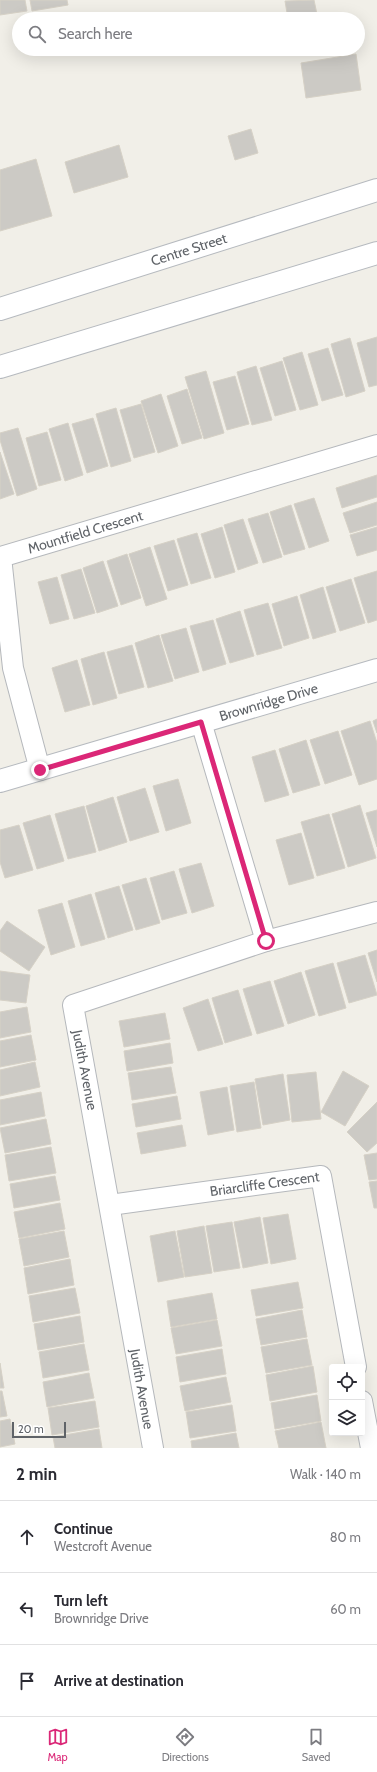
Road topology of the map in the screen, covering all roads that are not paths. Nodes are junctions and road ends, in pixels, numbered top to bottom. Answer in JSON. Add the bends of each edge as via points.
{"nodes":[{"id":1,"x":377,"y":190,"type":"edge"},
{"id":2,"x":377,"y":253,"type":"edge"},
{"id":3,"x":0,"y":310,"type":"edge"},
{"id":4,"x":0,"y":367,"type":"edge"},
{"id":5,"x":377,"y":445,"type":"edge"},
{"id":6,"x":377,"y":670,"type":"edge"},
{"id":7,"x":201,"y":722,"type":"junction"},
{"id":8,"x":40,"y":770,"type":"junction"},
{"id":9,"x":0,"y":781,"type":"edge"},
{"id":10,"x":377,"y":912,"type":"edge"},
{"id":11,"x":266,"y":941,"type":"junction"},
{"id":12,"x":110,"y":1206,"type":"junction"},
{"id":13,"x":355,"y":1364,"type":"edge"},
{"id":14,"x":365,"y":1417,"type":"edge"},
{"id":15,"x":153,"y":1448,"type":"edge"},
{"id":16,"x":371,"y":1448,"type":"edge"}],
"edges":[{"from":1,"to":3,"type":"main road","name":"Centre Street"},
{"from":2,"to":4,"type":"main road"},
{"from":5,"to":8,"type":"street","name":"Mountfield Crescent","via":[[1,557],[13,668]]},
{"from":6,"to":7,"type":"main road","name":"Brownridge Drive"},
{"from":7,"to":8,"type":"main road","name":"Brownridge Drive"},
{"from":7,"to":11,"type":"street"},
{"from":8,"to":9,"type":"main road","name":"Brownridge Drive"},
{"from":10,"to":11,"type":"street","name":"Judith Avenue"},
{"from":11,"to":12,"type":"street","name":"Judith Avenue","via":[[73,1005]]},
{"from":12,"to":13,"type":"street","name":"Briarcliffe Crescent","via":[[321,1176]]},
{"from":12,"to":15,"type":"street","name":"Judith Avenue"},
{"from":14,"to":16,"type":"street"}]}
